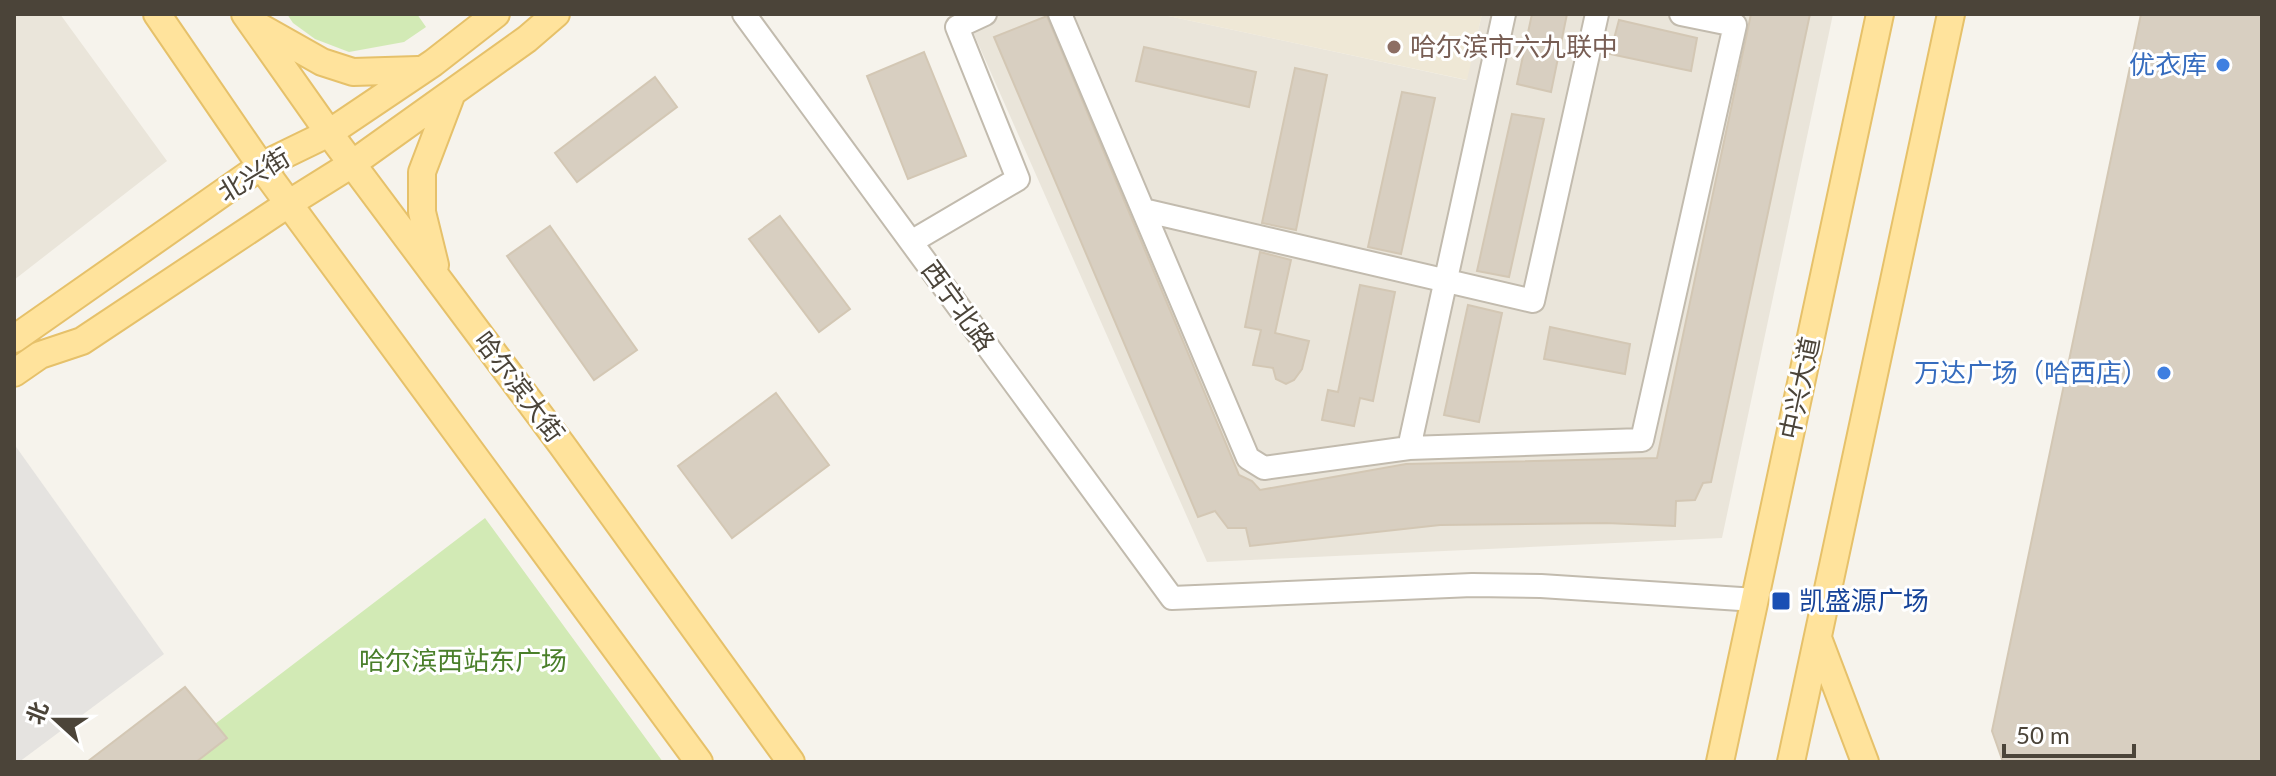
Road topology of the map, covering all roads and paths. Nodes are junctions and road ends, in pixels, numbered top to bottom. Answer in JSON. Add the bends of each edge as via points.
{"nodes":[{"id":1,"x":157,"y":14,"type":"edge"},
{"id":2,"x":496,"y":14,"type":"edge"},
{"id":3,"x":556,"y":14,"type":"edge"},
{"id":4,"x":744,"y":14,"type":"edge"},
{"id":5,"x":985,"y":14,"type":"edge"},
{"id":6,"x":1060,"y":14,"type":"edge"},
{"id":7,"x":1504,"y":14,"type":"edge"},
{"id":8,"x":1597,"y":14,"type":"edge"},
{"id":9,"x":1681,"y":14,"type":"edge"},
{"id":10,"x":1880,"y":14,"type":"edge"},
{"id":11,"x":1951,"y":14,"type":"edge"},
{"id":12,"x":247,"y":17,"type":"edge"},
{"id":13,"x":422,"y":70,"type":"junction"},
{"id":14,"x":452,"y":93,"type":"junction"},
{"id":15,"x":329,"y":133,"type":"junction"},
{"id":16,"x":352,"y":164,"type":"junction"},
{"id":17,"x":261,"y":166,"type":"junction"},
{"id":18,"x":288,"y":204,"type":"junction"},
{"id":19,"x":1143,"y":210,"type":"junction"},
{"id":20,"x":911,"y":242,"type":"junction"},
{"id":21,"x":437,"y":277,"type":"junction"},
{"id":22,"x":1445,"y":282,"type":"junction"},
{"id":23,"x":14,"y":339,"type":"edge"},
{"id":24,"x":14,"y":373,"type":"edge"},
{"id":25,"x":1409,"y":448,"type":"junction"},
{"id":26,"x":1756,"y":600,"type":"junction"},
{"id":27,"x":1818,"y":638,"type":"junction"},
{"id":28,"x":699,"y":762,"type":"edge"},
{"id":29,"x":791,"y":762,"type":"edge"},
{"id":30,"x":1720,"y":762,"type":"edge"},
{"id":31,"x":1791,"y":762,"type":"edge"},
{"id":32,"x":1865,"y":762,"type":"edge"}],
"edges":[{"from":1,"to":17,"type":"main road"},
{"from":2,"to":13,"type":"main road","name":"北兴街"},
{"from":3,"to":14,"type":"main road","name":"北兴街"},
{"from":4,"to":20,"type":"street","name":"西宁北路"},
{"from":5,"to":20,"type":"street","via":[[957,27],[1018,179]]},
{"from":6,"to":19,"type":"street"},
{"from":7,"to":22,"type":"street"},
{"from":8,"to":22,"type":"street","via":[[1533,301]]},
{"from":9,"to":25,"type":"street","via":[[1735,25],[1642,440]]},
{"from":10,"to":26,"type":"main road","name":"中兴大道"},
{"from":11,"to":27,"type":"main road"},
{"from":12,"to":13,"type":"main road","via":[[322,62],[353,72]]},
{"from":12,"to":15,"type":"main road","name":"哈尔滨大街"},
{"from":13,"to":15,"type":"main road","name":"北兴街"},
{"from":14,"to":16,"type":"main road","name":"北兴街"},
{"from":14,"to":21,"type":"main road","via":[[422,172],[422,212]]},
{"from":15,"to":16,"type":"main road","name":"哈尔滨大街"},
{"from":15,"to":17,"type":"main road","name":"北兴街"},
{"from":16,"to":18,"type":"main road","name":"北兴街"},
{"from":16,"to":21,"type":"main road","name":"哈尔滨大街"},
{"from":17,"to":18,"type":"main road"},
{"from":17,"to":23,"type":"main road","name":"北兴街"},
{"from":18,"to":24,"type":"main road","name":"北兴街","via":[[82,341],[40,355]]},
{"from":18,"to":28,"type":"main road"},
{"from":19,"to":22,"type":"street"},
{"from":19,"to":25,"type":"street","via":[[1248,458],[1264,468]]},
{"from":20,"to":26,"type":"street","name":"西宁北路","via":[[1172,598],[1472,585]]},
{"from":21,"to":29,"type":"main road","name":"哈尔滨大街"},
{"from":22,"to":25,"type":"street"},
{"from":26,"to":30,"type":"main road","name":"中兴大道"},
{"from":27,"to":31,"type":"main road"},
{"from":27,"to":32,"type":"main road"}]}
